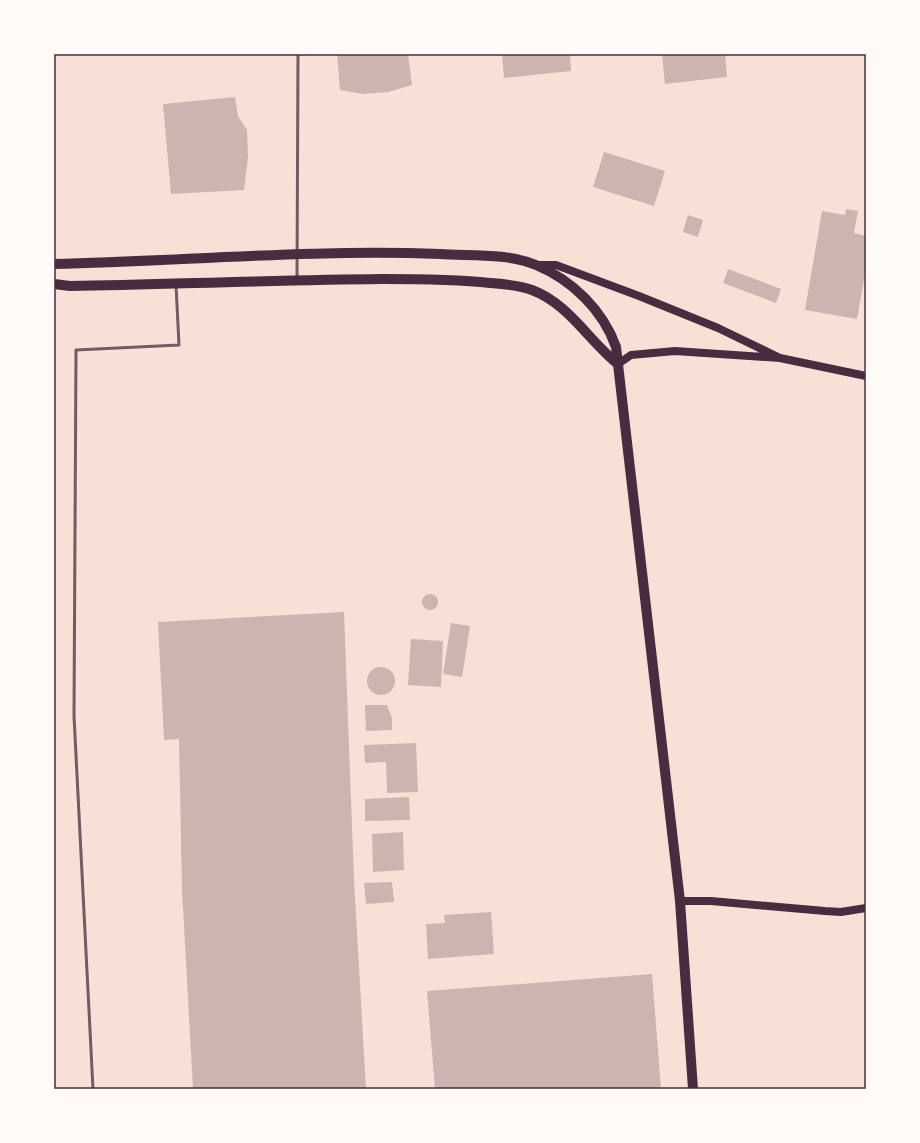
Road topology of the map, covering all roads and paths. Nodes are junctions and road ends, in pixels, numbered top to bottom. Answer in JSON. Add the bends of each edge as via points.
{"nodes":[{"id":1,"x":298,"y":54,"type":"edge"},
{"id":2,"x":297,"y":255,"type":"junction"},
{"id":3,"x":54,"y":264,"type":"edge"},
{"id":4,"x":535,"y":265,"type":"junction"},
{"id":5,"x":297,"y":280,"type":"junction"},
{"id":6,"x":54,"y":284,"type":"edge"},
{"id":7,"x":176,"y":284,"type":"junction"},
{"id":8,"x":780,"y":358,"type":"junction"},
{"id":9,"x":618,"y":364,"type":"junction"},
{"id":10,"x":866,"y":376,"type":"edge"},
{"id":11,"x":680,"y":901,"type":"junction"},
{"id":12,"x":866,"y":908,"type":"edge"},
{"id":13,"x":94,"y":1089,"type":"edge"},
{"id":14,"x":693,"y":1089,"type":"edge"}],
"edges":[{"from":1,"to":2,"type":"lane"},
{"from":2,"to":3,"type":"main road"},
{"from":2,"to":4,"type":"main road","via":[[419,254],[496,257]]},
{"from":2,"to":5,"type":"lane"},
{"from":4,"to":8,"type":"main road","via":[[556,265],[718,328]]},
{"from":4,"to":9,"type":"main road","via":[[579,292],[594,307],[610,329]]},
{"from":5,"to":7,"type":"main road"},
{"from":5,"to":9,"type":"main road","via":[[470,281],[531,290],[561,307],[604,353]]},
{"from":6,"to":7,"type":"main road"},
{"from":7,"to":13,"type":"lane","via":[[179,345],[76,350],[74,716]]},
{"from":8,"to":9,"type":"main road","via":[[675,351],[631,355]]},
{"from":8,"to":10,"type":"main road"},
{"from":9,"to":11,"type":"main road"},
{"from":11,"to":12,"type":"main road","via":[[711,901],[841,912]]},
{"from":11,"to":14,"type":"main road"}]}
